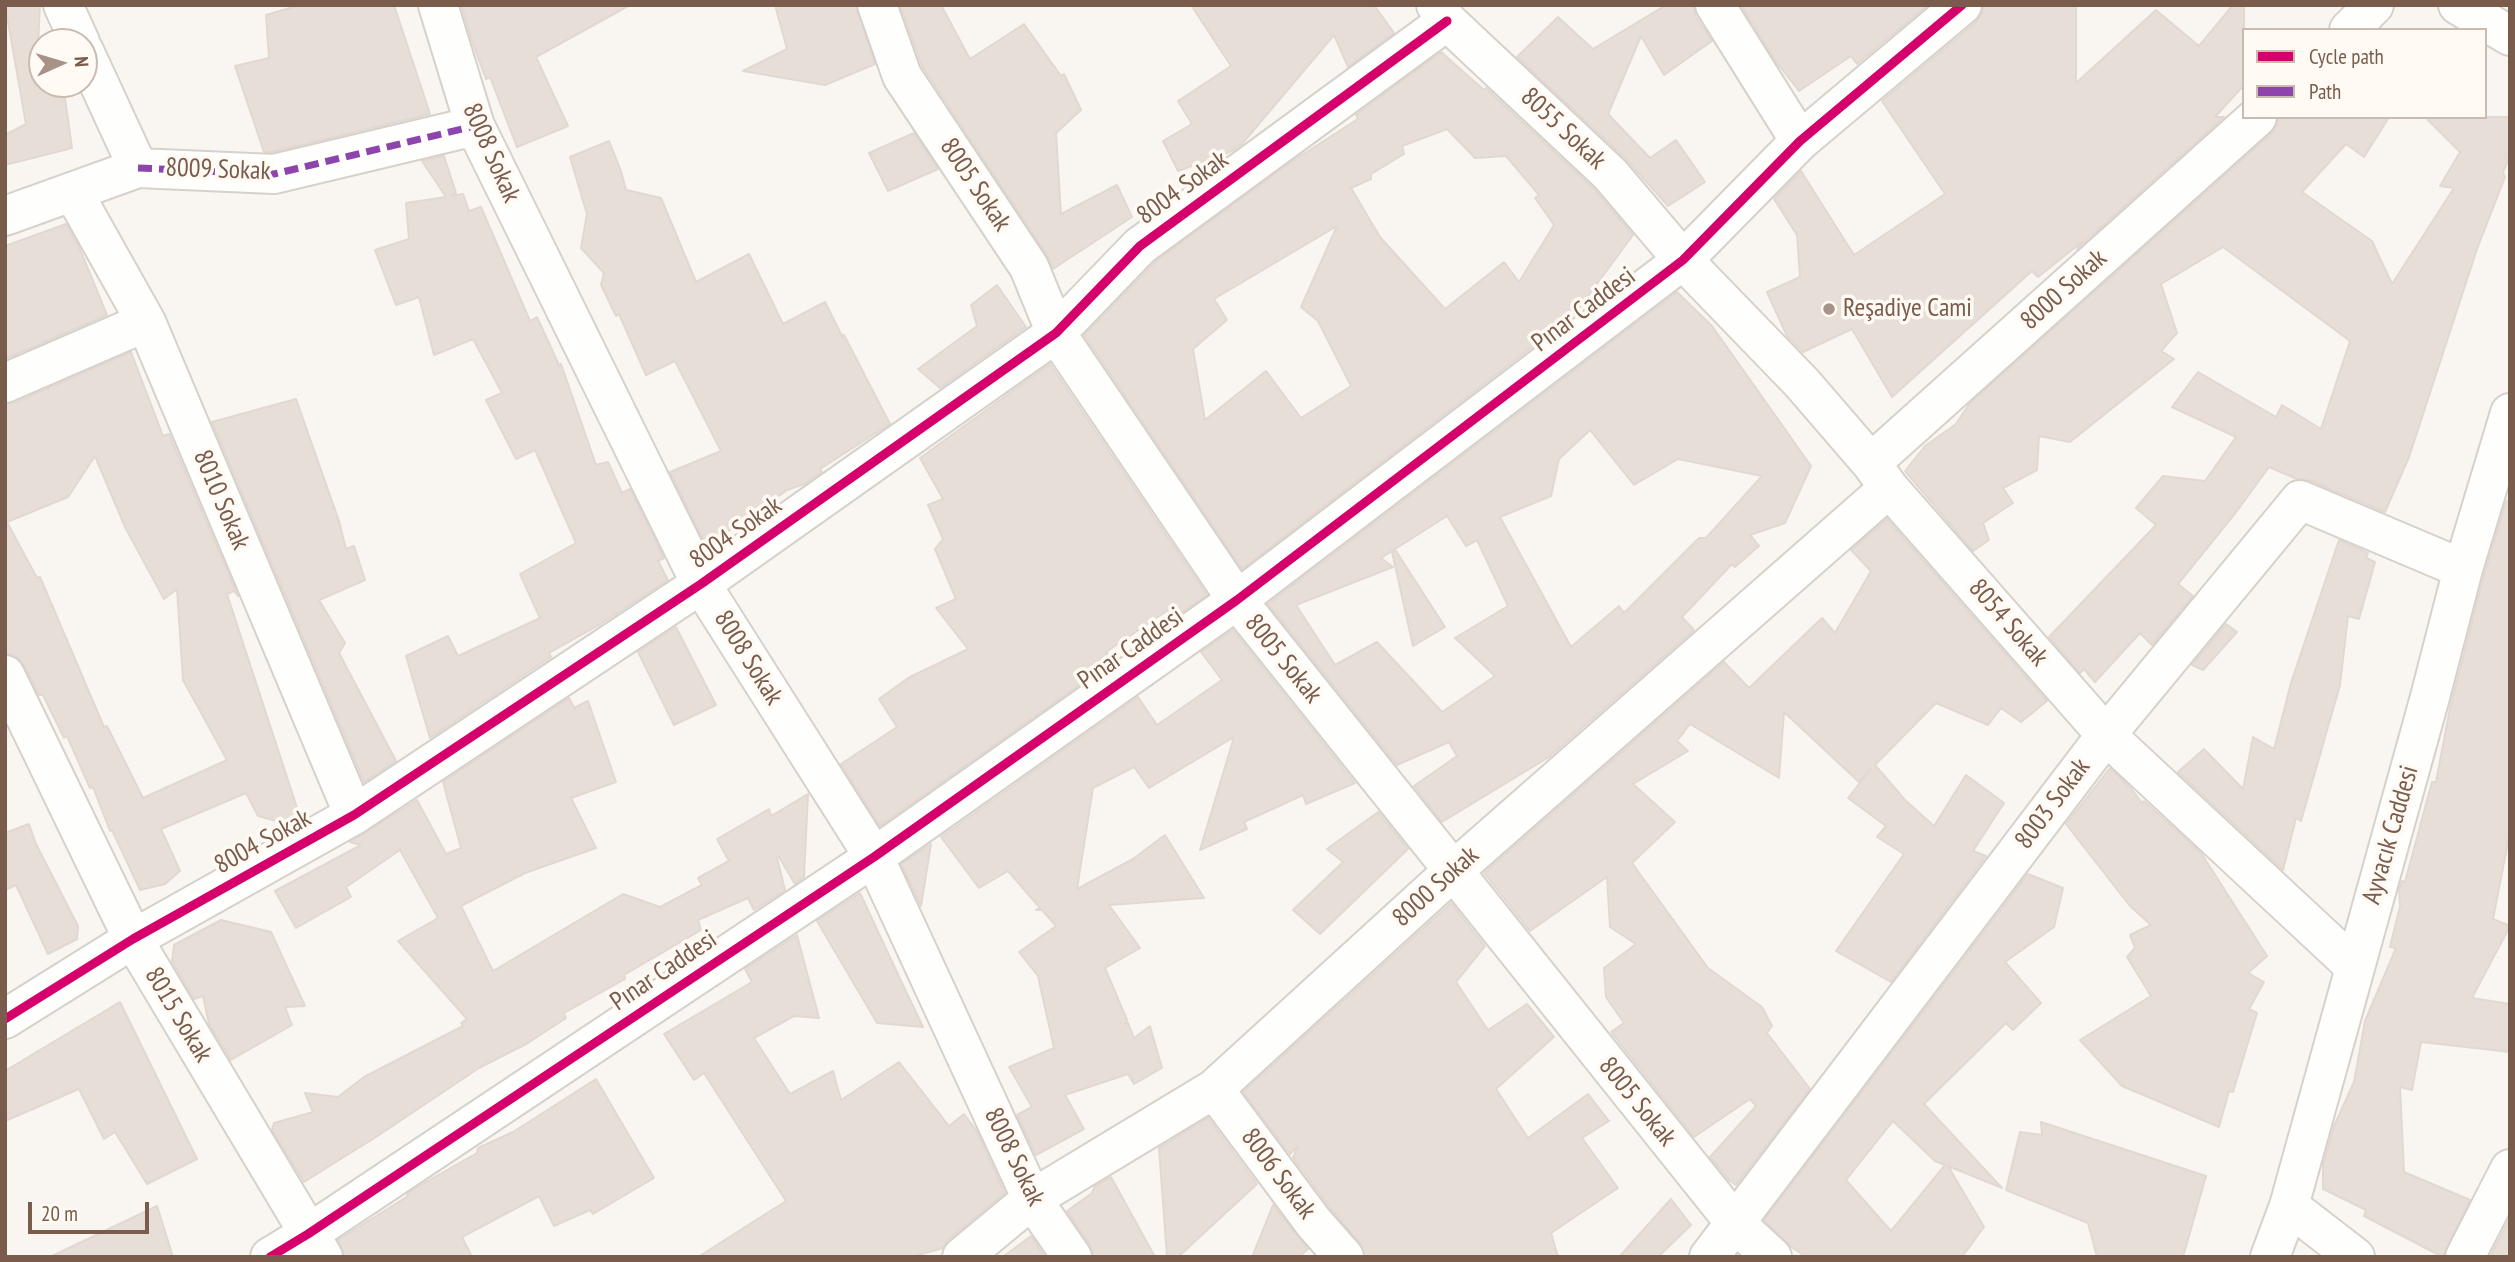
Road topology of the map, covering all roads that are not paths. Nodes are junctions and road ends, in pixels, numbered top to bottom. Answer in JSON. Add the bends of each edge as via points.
{"nodes":[{"id":1,"x":63,"y":5,"type":"edge"},
{"id":2,"x":438,"y":5,"type":"edge"},
{"id":3,"x":877,"y":5,"type":"edge"},
{"id":4,"x":1715,"y":5,"type":"edge"},
{"id":5,"x":1962,"y":5,"type":"edge"},
{"id":6,"x":2374,"y":5,"type":"edge"},
{"id":7,"x":2458,"y":5,"type":"edge"},
{"id":8,"x":1441,"y":13,"type":"edge"},
{"id":9,"x":74,"y":28,"type":"edge"},
{"id":10,"x":2351,"y":28,"type":"edge"},
{"id":11,"x":2510,"y":36,"type":"edge"},
{"id":12,"x":98,"y":81,"type":"edge"},
{"id":13,"x":2255,"y":119,"type":"edge"},
{"id":14,"x":475,"y":126,"type":"junction"},
{"id":15,"x":1800,"y":141,"type":"junction"},
{"id":16,"x":138,"y":168,"type":"junction"},
{"id":17,"x":73,"y":192,"type":"junction"},
{"id":18,"x":5,"y":216,"type":"edge"},
{"id":19,"x":1683,"y":260,"type":"junction"},
{"id":20,"x":145,"y":322,"type":"junction"},
{"id":21,"x":1056,"y":333,"type":"junction"},
{"id":22,"x":5,"y":383,"type":"edge"},
{"id":23,"x":2510,"y":413,"type":"edge"},
{"id":24,"x":1880,"y":475,"type":"junction"},
{"id":25,"x":2463,"y":569,"type":"junction"},
{"id":26,"x":701,"y":584,"type":"junction"},
{"id":27,"x":1237,"y":600,"type":"junction"},
{"id":28,"x":5,"y":676,"type":"edge"},
{"id":29,"x":2106,"y":734,"type":"junction"},
{"id":30,"x":354,"y":815,"type":"junction"},
{"id":31,"x":874,"y":857,"type":"junction"},
{"id":32,"x":1453,"y":871,"type":"junction"},
{"id":33,"x":133,"y":939,"type":"junction"},
{"id":34,"x":2354,"y":966,"type":"junction"},
{"id":35,"x":5,"y":1019,"type":"edge"},
{"id":36,"x":1214,"y":1089,"type":"junction"},
{"id":37,"x":2510,"y":1169,"type":"edge"},
{"id":38,"x":1032,"y":1199,"type":"junction"},
{"id":39,"x":2289,"y":1206,"type":"junction"},
{"id":40,"x":1735,"y":1223,"type":"junction"},
{"id":41,"x":315,"y":1245,"type":"edge"},
{"id":42,"x":270,"y":1257,"type":"edge"},
{"id":43,"x":962,"y":1257,"type":"edge"},
{"id":44,"x":1072,"y":1257,"type":"edge"},
{"id":45,"x":1344,"y":1257,"type":"edge"},
{"id":46,"x":1709,"y":1257,"type":"edge"},
{"id":47,"x":1772,"y":1257,"type":"edge"},
{"id":48,"x":2270,"y":1257,"type":"edge"},
{"id":49,"x":2355,"y":1257,"type":"edge"},
{"id":50,"x":2465,"y":1257,"type":"edge"}],
"edges":[{"from":1,"to":9,"type":"street"},
{"from":2,"to":14,"type":"street","name":"8008 Sokak"},
{"from":3,"to":21,"type":"street","name":"8005 Sokak","via":[[902,76],[1030,267]]},
{"from":4,"to":15,"type":"street"},
{"from":5,"to":15,"type":"street","name":"Pınar Caddesi"},
{"from":6,"to":10,"type":"street"},
{"from":7,"to":11,"type":"street"},
{"from":8,"to":19,"type":"street","name":"8055 Sokak","via":[[1610,174]]},
{"from":8,"to":21,"type":"street","name":"8004 Sokak","via":[[1140,246]]},
{"from":12,"to":16,"type":"street"},
{"from":13,"to":24,"type":"street","name":"8000 Sokak"},
{"from":14,"to":16,"type":"street","name":"8009 Sokak","via":[[274,174]]},
{"from":14,"to":26,"type":"street","name":"8008 Sokak"},
{"from":15,"to":19,"type":"street","name":"Pınar Caddesi"},
{"from":16,"to":17,"type":"street","name":"8009 Sokak"},
{"from":17,"to":18,"type":"street","name":"8009 Sokak"},
{"from":17,"to":20,"type":"street","name":"8010 Sokak"},
{"from":19,"to":24,"type":"street","name":"8054 Sokak","via":[[1802,383]]},
{"from":19,"to":27,"type":"street","name":"Pınar Caddesi"},
{"from":20,"to":22,"type":"street"},
{"from":20,"to":30,"type":"street","name":"8010 Sokak"},
{"from":21,"to":26,"type":"street","name":"8004 Sokak"},
{"from":21,"to":27,"type":"street","name":"8005 Sokak"},
{"from":23,"to":25,"type":"street","name":"Ayvacık Caddesi"},
{"from":24,"to":29,"type":"street","name":"8054 Sokak"},
{"from":24,"to":32,"type":"street","name":"8000 Sokak"},
{"from":25,"to":29,"type":"street","name":"8003 Sokak","via":[[2300,499]]},
{"from":25,"to":34,"type":"street","name":"Ayvacık Caddesi"},
{"from":26,"to":30,"type":"street","name":"8004 Sokak"},
{"from":26,"to":31,"type":"street","name":"8008 Sokak"},
{"from":27,"to":31,"type":"street","name":"Pınar Caddesi"},
{"from":27,"to":32,"type":"street","name":"8005 Sokak"},
{"from":28,"to":33,"type":"street","name":"8015 Sokak"},
{"from":29,"to":34,"type":"street","name":"8054 Sokak"},
{"from":29,"to":40,"type":"street","name":"8003 Sokak"},
{"from":30,"to":33,"type":"street","name":"8004 Sokak"},
{"from":31,"to":38,"type":"street","name":"8008 Sokak"},
{"from":31,"to":41,"type":"street","name":"Pınar Caddesi"},
{"from":32,"to":36,"type":"street","name":"8000 Sokak"},
{"from":32,"to":40,"type":"street","name":"8005 Sokak"},
{"from":33,"to":35,"type":"street","name":"8004 Sokak"},
{"from":33,"to":41,"type":"street","name":"8015 Sokak"},
{"from":34,"to":39,"type":"street","name":"Ayvacık Caddesi"},
{"from":36,"to":38,"type":"street","name":"8000 Sokak"},
{"from":36,"to":45,"type":"street","name":"8006 Sokak"},
{"from":37,"to":50,"type":"street"},
{"from":38,"to":43,"type":"street","name":"8000 Sokak"},
{"from":38,"to":44,"type":"street","name":"8008 Sokak"},
{"from":39,"to":48,"type":"street","name":"Ayvacık Caddesi"},
{"from":39,"to":49,"type":"street"},
{"from":40,"to":46,"type":"street","name":"8003 Sokak"},
{"from":40,"to":47,"type":"street","name":"8005 Sokak"},
{"from":41,"to":42,"type":"street","name":"Pınar Caddesi"}]}
